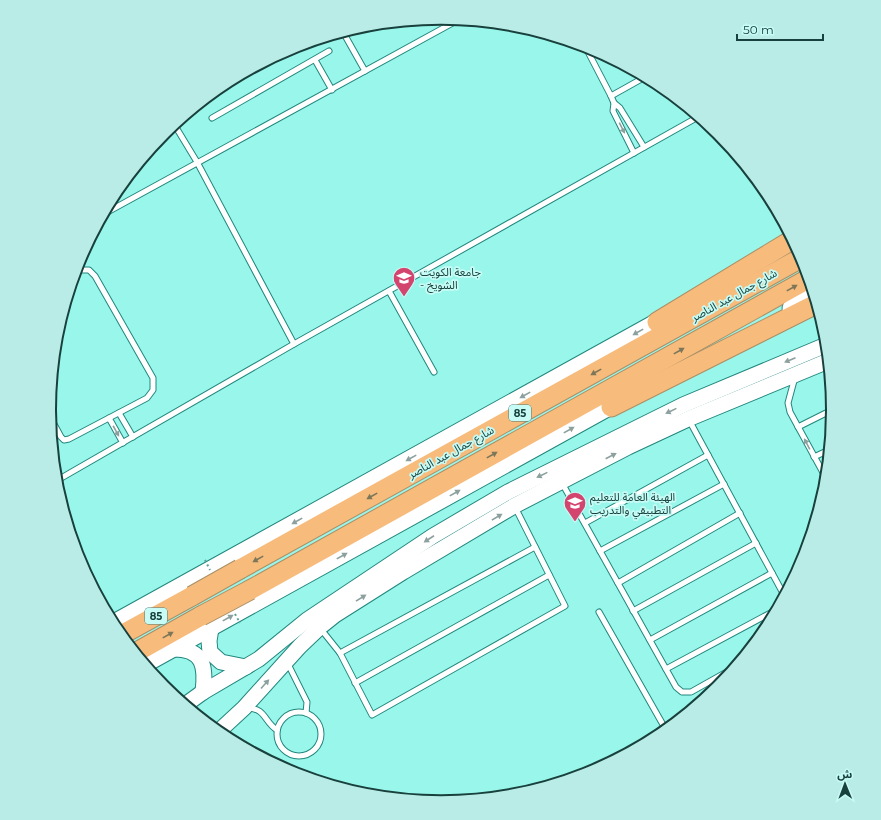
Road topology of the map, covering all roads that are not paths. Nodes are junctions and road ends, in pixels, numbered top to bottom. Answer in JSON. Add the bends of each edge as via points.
{"nodes":[{"id":1,"x":448,"y":25,"type":"edge"},
{"id":2,"x":345,"y":37,"type":"edge"},
{"id":3,"x":329,"y":51,"type":"dead end"},
{"id":4,"x":590,"y":55,"type":"edge"},
{"id":5,"x":315,"y":60,"type":"junction"},
{"id":6,"x":365,"y":71,"type":"junction"},
{"id":7,"x":639,"y":81,"type":"edge"},
{"id":8,"x":332,"y":90,"type":"junction"},
{"id":9,"x":611,"y":96,"type":"junction"},
{"id":10,"x":614,"y":103,"type":"junction"},
{"id":11,"x":212,"y":118,"type":"dead end"},
{"id":12,"x":693,"y":120,"type":"edge"},
{"id":13,"x":177,"y":130,"type":"edge"},
{"id":14,"x":644,"y":147,"type":"junction"},
{"id":15,"x":634,"y":153,"type":"junction"},
{"id":16,"x":197,"y":162,"type":"junction"},
{"id":17,"x":112,"y":210,"type":"edge"},
{"id":18,"x":787,"y":243,"type":"edge"},
{"id":19,"x":790,"y":248,"type":"edge"},
{"id":20,"x":795,"y":261,"type":"edge"},
{"id":21,"x":82,"y":270,"type":"edge"},
{"id":22,"x":803,"y":282,"type":"edge"},
{"id":23,"x":389,"y":291,"type":"junction"},
{"id":24,"x":810,"y":304,"type":"edge"},
{"id":25,"x":657,"y":322,"type":"junction"},
{"id":26,"x":294,"y":344,"type":"junction"},
{"id":27,"x":820,"y":348,"type":"edge"},
{"id":28,"x":822,"y":363,"type":"edge"},
{"id":29,"x":434,"y":372,"type":"dead end"},
{"id":30,"x":797,"y":373,"type":"junction"},
{"id":31,"x":739,"y":389,"type":"junction"},
{"id":32,"x":704,"y":404,"type":"junction"},
{"id":33,"x":611,"y":407,"type":"joint"},
{"id":34,"x":119,"y":413,"type":"junction"},
{"id":35,"x":826,"y":413,"type":"edge"},
{"id":36,"x":109,"y":418,"type":"junction"},
{"id":37,"x":688,"y":419,"type":"junction"},
{"id":38,"x":56,"y":427,"type":"edge"},
{"id":39,"x":798,"y":427,"type":"junction"},
{"id":40,"x":133,"y":437,"type":"junction"},
{"id":41,"x":123,"y":443,"type":"junction"},
{"id":42,"x":823,"y":453,"type":"edge"},
{"id":43,"x":708,"y":455,"type":"junction"},
{"id":44,"x":814,"y":457,"type":"junction"},
{"id":45,"x":821,"y":469,"type":"edge"},
{"id":46,"x":62,"y":478,"type":"edge"},
{"id":47,"x":561,"y":481,"type":"junction"},
{"id":48,"x":724,"y":484,"type":"junction"},
{"id":49,"x":514,"y":506,"type":"junction"},
{"id":50,"x":740,"y":514,"type":"junction"},
{"id":51,"x":585,"y":523,"type":"junction"},
{"id":52,"x":756,"y":543,"type":"junction"},
{"id":53,"x":535,"y":547,"type":"junction"},
{"id":54,"x":600,"y":551,"type":"junction"},
{"id":55,"x":772,"y":573,"type":"junction"},
{"id":56,"x":549,"y":575,"type":"junction"},
{"id":57,"x":618,"y":583,"type":"junction"},
{"id":58,"x":781,"y":590,"type":"edge"},
{"id":59,"x":634,"y":611,"type":"junction"},
{"id":60,"x":599,"y":612,"type":"dead end"},
{"id":61,"x":767,"y":615,"type":"edge"},
{"id":62,"x":118,"y":620,"type":"edge"},
{"id":63,"x":320,"y":627,"type":"junction"},
{"id":64,"x":211,"y":628,"type":"junction"},
{"id":65,"x":126,"y":632,"type":"edge"},
{"id":66,"x":650,"y":640,"type":"junction"},
{"id":67,"x":174,"y":649,"type":"junction"},
{"id":68,"x":140,"y":650,"type":"edge"},
{"id":69,"x":340,"y":653,"type":"junction"},
{"id":70,"x":286,"y":661,"type":"junction"},
{"id":71,"x":150,"y":662,"type":"edge"},
{"id":72,"x":246,"y":667,"type":"junction"},
{"id":73,"x":666,"y":669,"type":"junction"},
{"id":74,"x":718,"y":677,"type":"edge"},
{"id":75,"x":355,"y":683,"type":"junction"},
{"id":76,"x":203,"y":692,"type":"junction"},
{"id":77,"x":190,"y":701,"type":"edge"},
{"id":78,"x":244,"y":708,"type":"junction"},
{"id":79,"x":306,"y":713,"type":"junction"},
{"id":80,"x":663,"y":724,"type":"edge"},
{"id":81,"x":223,"y":727,"type":"edge"},
{"id":82,"x":277,"y":730,"type":"junction"}],
"edges":[{"from":1,"to":6,"type":"lane"},
{"from":2,"to":6,"type":"lane"},
{"from":3,"to":5,"type":"lane"},
{"from":4,"to":9,"type":"lane"},
{"from":5,"to":8,"type":"lane"},
{"from":5,"to":11,"type":"lane"},
{"from":6,"to":8,"type":"lane"},
{"from":7,"to":9,"type":"lane"},
{"from":8,"to":16,"type":"lane"},
{"from":9,"to":10,"type":"lane"},
{"from":10,"to":14,"type":"lane","via":[[620,108]]},
{"from":10,"to":15,"type":"lane","one_way":true,"via":[[613,111]]},
{"from":12,"to":14,"type":"lane"},
{"from":13,"to":16,"type":"lane"},
{"from":14,"to":15,"type":"lane"},
{"from":15,"to":23,"type":"lane"},
{"from":16,"to":17,"type":"lane"},
{"from":16,"to":26,"type":"lane"},
{"from":18,"to":25,"type":"highway"},
{"from":19,"to":25,"type":"main road"},
{"from":20,"to":65,"type":"highway","name":"شارع جمال عبد الناصر","number":"85","one_way":true,"bridge":true},
{"from":21,"to":34,"type":"lane","via":[[89,270],[95,276],[153,378],[154,390],[147,398]]},
{"from":68,"to":22,"type":"highway","name":"شارع جمال عبد الناصر","number":"85","one_way":true,"bridge":true},
{"from":23,"to":26,"type":"lane"},
{"from":23,"to":29,"type":"lane"},
{"from":24,"to":33,"type":"highway"},
{"from":25,"to":62,"type":"main road","one_way":true},
{"from":26,"to":40,"type":"lane"},
{"from":27,"to":31,"type":"main road","one_way":true},
{"from":28,"to":30,"type":"main road"},
{"from":30,"to":31,"type":"main road"},
{"from":30,"to":39,"type":"lane","via":[[788,403]]},
{"from":31,"to":32,"type":"main road"},
{"from":32,"to":37,"type":"main road"},
{"from":32,"to":72,"type":"main road","one_way":true,"via":[[508,492],[433,536],[306,620]]},
{"from":64,"to":33,"type":"main road","one_way":true},
{"from":34,"to":36,"type":"lane"},
{"from":34,"to":40,"type":"lane"},
{"from":35,"to":39,"type":"lane"},
{"from":36,"to":38,"type":"lane","via":[[69,440],[64,440]]},
{"from":36,"to":41,"type":"lane","one_way":true},
{"from":37,"to":43,"type":"lane"},
{"from":47,"to":37,"type":"main road","one_way":true},
{"from":44,"to":39,"type":"lane","one_way":true},
{"from":40,"to":41,"type":"lane"},
{"from":41,"to":46,"type":"lane"},
{"from":42,"to":44,"type":"lane"},
{"from":43,"to":48,"type":"lane"},
{"from":43,"to":51,"type":"lane"},
{"from":44,"to":45,"type":"lane"},
{"from":47,"to":49,"type":"main road"},
{"from":47,"to":51,"type":"lane"},
{"from":48,"to":50,"type":"lane"},
{"from":48,"to":54,"type":"lane"},
{"from":49,"to":53,"type":"lane"},
{"from":63,"to":49,"type":"main road","one_way":true,"via":[[389,581]]},
{"from":50,"to":52,"type":"lane"},
{"from":50,"to":57,"type":"lane"},
{"from":51,"to":54,"type":"lane"},
{"from":52,"to":55,"type":"lane"},
{"from":52,"to":59,"type":"lane"},
{"from":53,"to":56,"type":"lane"},
{"from":53,"to":69,"type":"lane"},
{"from":54,"to":57,"type":"lane"},
{"from":55,"to":58,"type":"lane"},
{"from":55,"to":66,"type":"lane"},
{"from":56,"to":75,"type":"lane"},
{"from":56,"to":75,"type":"lane","via":[[565,606],[372,715]]},
{"from":57,"to":59,"type":"lane"},
{"from":59,"to":66,"type":"lane"},
{"from":60,"to":80,"type":"lane"},
{"from":61,"to":73,"type":"lane"},
{"from":63,"to":69,"type":"lane"},
{"from":63,"to":70,"type":"main road"},
{"from":64,"to":67,"type":"main road"},
{"from":64,"to":72,"type":"main road","via":[[210,652],[221,662]]},
{"from":66,"to":73,"type":"lane"},
{"from":67,"to":71,"type":"main road"},
{"from":67,"to":76,"type":"main road","via":[[189,650],[200,660],[205,672]]},
{"from":69,"to":75,"type":"lane"},
{"from":78,"to":70,"type":"main road","one_way":true},
{"from":70,"to":79,"type":"lane","via":[[307,702]]},
{"from":72,"to":76,"type":"main road"},
{"from":73,"to":74,"type":"lane","via":[[676,687],[682,692],[690,692]]},
{"from":76,"to":77,"type":"main road"},
{"from":78,"to":81,"type":"main road"},
{"from":78,"to":82,"type":"lane","via":[[259,710]]},
{"from":79,"to":82,"type":"lane","via":[[287,715]]},
{"from":79,"to":82,"type":"lane","via":[[317,720],[321,732],[319,744],[310,754],[298,757],[286,753],[278,743]]}]}
